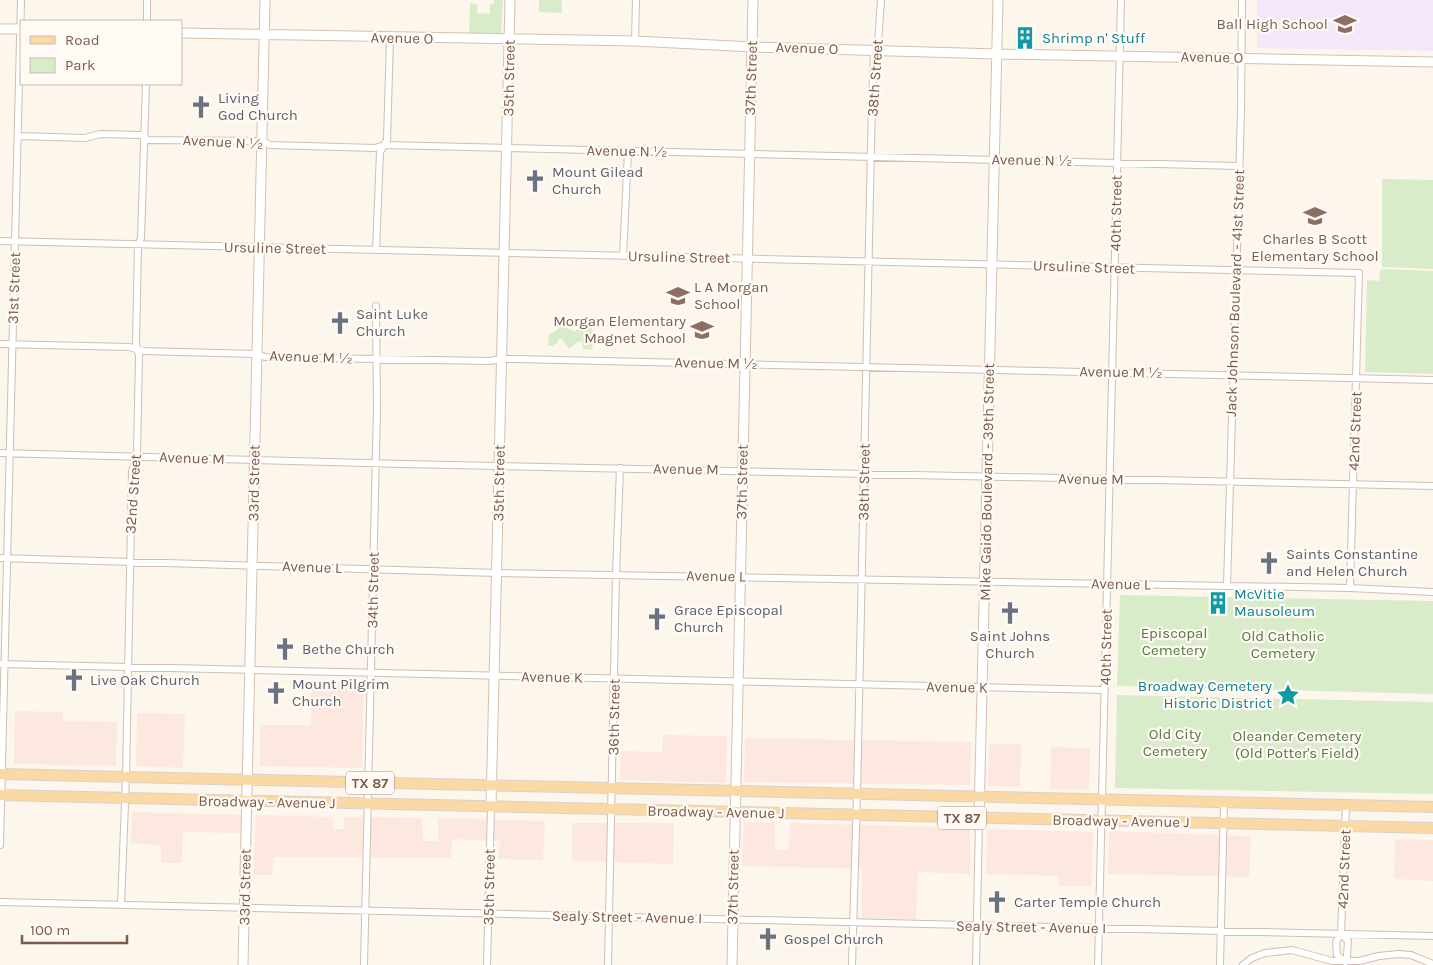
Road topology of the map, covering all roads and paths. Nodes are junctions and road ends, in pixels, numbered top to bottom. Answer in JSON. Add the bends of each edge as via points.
{"nodes":[{"id":1,"x":21,"y":0,"type":"edge"},
{"id":2,"x":147,"y":0,"type":"edge"},
{"id":3,"x":265,"y":0,"type":"edge"},
{"id":4,"x":510,"y":0,"type":"edge"},
{"id":5,"x":636,"y":0,"type":"edge"},
{"id":6,"x":753,"y":0,"type":"edge"},
{"id":7,"x":881,"y":0,"type":"edge"},
{"id":8,"x":998,"y":0,"type":"edge"},
{"id":9,"x":1121,"y":0,"type":"edge"},
{"id":10,"x":1242,"y":0,"type":"edge"},
{"id":11,"x":21,"y":20,"type":"edge"},
{"id":12,"x":147,"y":20,"type":"edge"},
{"id":13,"x":0,"y":29,"type":"edge"},
{"id":14,"x":20,"y":29,"type":"edge"},
{"id":15,"x":182,"y":33,"type":"edge"},
{"id":16,"x":264,"y":35,"type":"junction"},
{"id":17,"x":390,"y":38,"type":"junction"},
{"id":18,"x":510,"y":40,"type":"junction"},
{"id":19,"x":635,"y":41,"type":"junction"},
{"id":20,"x":753,"y":47,"type":"junction"},
{"id":21,"x":874,"y":50,"type":"junction"},
{"id":22,"x":997,"y":54,"type":"junction"},
{"id":23,"x":1119,"y":55,"type":"junction"},
{"id":24,"x":1242,"y":58,"type":"junction"},
{"id":25,"x":1433,"y":62,"type":"edge"},
{"id":26,"x":20,"y":65,"type":"edge"},
{"id":27,"x":146,"y":85,"type":"edge"},
{"id":28,"x":18,"y":136,"type":"junction"},
{"id":29,"x":144,"y":137,"type":"junction"},
{"id":30,"x":262,"y":141,"type":"junction"},
{"id":31,"x":384,"y":145,"type":"junction"},
{"id":32,"x":507,"y":148,"type":"junction"},
{"id":33,"x":628,"y":151,"type":"junction"},
{"id":34,"x":749,"y":153,"type":"junction"},
{"id":35,"x":871,"y":156,"type":"junction"},
{"id":36,"x":995,"y":160,"type":"junction"},
{"id":37,"x":1117,"y":162,"type":"junction"},
{"id":38,"x":1239,"y":166,"type":"junction"},
{"id":39,"x":0,"y":241,"type":"edge"},
{"id":40,"x":16,"y":242,"type":"junction"},
{"id":41,"x":138,"y":244,"type":"junction"},
{"id":42,"x":259,"y":247,"type":"junction"},
{"id":43,"x":376,"y":250,"type":"junction"},
{"id":44,"x":504,"y":253,"type":"junction"},
{"id":45,"x":623,"y":256,"type":"junction"},
{"id":46,"x":747,"y":259,"type":"junction"},
{"id":47,"x":869,"y":262,"type":"junction"},
{"id":48,"x":992,"y":264,"type":"junction"},
{"id":49,"x":1115,"y":268,"type":"junction"},
{"id":50,"x":1236,"y":270,"type":"junction"},
{"id":51,"x":1359,"y":273,"type":"joint"},
{"id":52,"x":376,"y":306,"type":"dead end"},
{"id":53,"x":0,"y":344,"type":"edge"},
{"id":54,"x":13,"y":344,"type":"junction"},
{"id":55,"x":136,"y":349,"type":"junction"},
{"id":56,"x":257,"y":354,"type":"junction"},
{"id":57,"x":378,"y":359,"type":"junction"},
{"id":58,"x":502,"y":359,"type":"junction"},
{"id":59,"x":745,"y":364,"type":"junction"},
{"id":60,"x":866,"y":367,"type":"junction"},
{"id":61,"x":990,"y":369,"type":"junction"},
{"id":62,"x":1113,"y":372,"type":"junction"},
{"id":63,"x":1233,"y":375,"type":"junction"},
{"id":64,"x":1356,"y":377,"type":"junction"},
{"id":65,"x":1433,"y":380,"type":"edge"},
{"id":66,"x":0,"y":453,"type":"edge"},
{"id":67,"x":10,"y":453,"type":"junction"},
{"id":68,"x":136,"y":457,"type":"junction"},
{"id":69,"x":255,"y":460,"type":"junction"},
{"id":70,"x":376,"y":463,"type":"junction"},
{"id":71,"x":499,"y":466,"type":"junction"},
{"id":72,"x":620,"y":468,"type":"junction"},
{"id":73,"x":742,"y":471,"type":"junction"},
{"id":74,"x":864,"y":474,"type":"junction"},
{"id":75,"x":987,"y":477,"type":"junction"},
{"id":76,"x":1110,"y":479,"type":"junction"},
{"id":77,"x":1230,"y":482,"type":"junction"},
{"id":78,"x":1353,"y":484,"type":"junction"},
{"id":79,"x":1433,"y":486,"type":"edge"},
{"id":80,"x":0,"y":558,"type":"edge"},
{"id":81,"x":8,"y":558,"type":"junction"},
{"id":82,"x":129,"y":562,"type":"junction"},
{"id":83,"x":252,"y":565,"type":"junction"},
{"id":84,"x":373,"y":568,"type":"junction"},
{"id":85,"x":497,"y":572,"type":"junction"},
{"id":86,"x":616,"y":574,"type":"junction"},
{"id":87,"x":740,"y":577,"type":"junction"},
{"id":88,"x":862,"y":579,"type":"junction"},
{"id":89,"x":985,"y":581,"type":"junction"},
{"id":90,"x":1107,"y":584,"type":"junction"},
{"id":91,"x":1227,"y":586,"type":"junction"},
{"id":92,"x":1350,"y":588,"type":"junction"},
{"id":93,"x":1433,"y":592,"type":"edge"},
{"id":94,"x":2,"y":664,"type":"edge"},
{"id":95,"x":127,"y":667,"type":"junction"},
{"id":96,"x":249,"y":670,"type":"junction"},
{"id":97,"x":371,"y":673,"type":"junction"},
{"id":98,"x":494,"y":676,"type":"junction"},
{"id":99,"x":615,"y":679,"type":"junction"},
{"id":100,"x":738,"y":682,"type":"junction"},
{"id":101,"x":859,"y":684,"type":"junction"},
{"id":102,"x":982,"y":687,"type":"junction"},
{"id":103,"x":1105,"y":690,"type":"junction"},
{"id":104,"x":1,"y":774,"type":"edge"},
{"id":105,"x":126,"y":777,"type":"junction"},
{"id":106,"x":247,"y":780,"type":"junction"},
{"id":107,"x":368,"y":782,"type":"junction"},
{"id":108,"x":492,"y":786,"type":"junction"},
{"id":109,"x":612,"y":788,"type":"junction"},
{"id":110,"x":736,"y":792,"type":"junction"},
{"id":111,"x":858,"y":794,"type":"junction"},
{"id":112,"x":1,"y":795,"type":"edge"},
{"id":113,"x":980,"y":797,"type":"junction"},
{"id":114,"x":125,"y":798,"type":"junction"},
{"id":115,"x":1102,"y":800,"type":"junction"},
{"id":116,"x":247,"y":801,"type":"junction"},
{"id":117,"x":1224,"y":802,"type":"junction"},
{"id":118,"x":368,"y":804,"type":"junction"},
{"id":119,"x":1346,"y":805,"type":"junction"},
{"id":120,"x":491,"y":807,"type":"junction"},
{"id":121,"x":1433,"y":807,"type":"edge"},
{"id":122,"x":612,"y":810,"type":"junction"},
{"id":123,"x":736,"y":813,"type":"junction"},
{"id":124,"x":857,"y":816,"type":"junction"},
{"id":125,"x":979,"y":819,"type":"junction"},
{"id":126,"x":1101,"y":821,"type":"junction"},
{"id":127,"x":1223,"y":823,"type":"junction"},
{"id":128,"x":1346,"y":826,"type":"junction"},
{"id":129,"x":1433,"y":828,"type":"edge"},
{"id":130,"x":0,"y":845,"type":"edge"},
{"id":131,"x":0,"y":902,"type":"edge"},
{"id":132,"x":121,"y":905,"type":"junction"},
{"id":133,"x":244,"y":908,"type":"junction"},
{"id":134,"x":365,"y":911,"type":"junction"},
{"id":135,"x":488,"y":914,"type":"junction"},
{"id":136,"x":609,"y":917,"type":"junction"},
{"id":137,"x":732,"y":920,"type":"junction"},
{"id":138,"x":852,"y":922,"type":"junction"},
{"id":139,"x":977,"y":925,"type":"junction"},
{"id":140,"x":1099,"y":928,"type":"junction"},
{"id":141,"x":1220,"y":931,"type":"junction"},
{"id":142,"x":1341,"y":934,"type":"junction"},
{"id":143,"x":1433,"y":936,"type":"edge"},
{"id":144,"x":1345,"y":962,"type":"junction"},
{"id":145,"x":1433,"y":964,"type":"edge"},
{"id":146,"x":243,"y":965,"type":"edge"},
{"id":147,"x":364,"y":965,"type":"edge"},
{"id":148,"x":487,"y":965,"type":"edge"},
{"id":149,"x":608,"y":965,"type":"edge"},
{"id":150,"x":732,"y":965,"type":"edge"},
{"id":151,"x":852,"y":965,"type":"edge"},
{"id":152,"x":976,"y":965,"type":"edge"},
{"id":153,"x":1098,"y":965,"type":"edge"},
{"id":154,"x":1220,"y":965,"type":"edge"},
{"id":155,"x":1243,"y":965,"type":"edge"}],
"edges":[{"from":1,"to":11,"type":"street","name":"31st Street"},
{"from":2,"to":12,"type":"street"},
{"from":3,"to":16,"type":"main road","name":"33rd Street"},
{"from":4,"to":18,"type":"main road","name":"35th Street"},
{"from":5,"to":19,"type":"street"},
{"from":6,"to":20,"type":"main road","name":"37th Street"},
{"from":7,"to":21,"type":"street","name":"38th Street","via":[[878,44]]},
{"from":8,"to":22,"type":"main road","name":"Mike Gaido Boulevard - 39th Street"},
{"from":9,"to":23,"type":"street","name":"40th Street"},
{"from":10,"to":24,"type":"street","name":"Jack Johnson Boulevard - 41st Street"},
{"from":13,"to":14,"type":"main road"},
{"from":15,"to":16,"type":"main road","name":"Avenue O"},
{"from":16,"to":17,"type":"main road","name":"Avenue O"},
{"from":16,"to":30,"type":"main road","name":"33rd Street"},
{"from":17,"to":18,"type":"main road","name":"Avenue O"},
{"from":17,"to":31,"type":"street","via":[[387,140]]},
{"from":18,"to":19,"type":"main road","name":"Avenue O"},
{"from":18,"to":32,"type":"main road","name":"35th Street"},
{"from":19,"to":20,"type":"main road","name":"Avenue O"},
{"from":20,"to":21,"type":"main road","name":"Avenue O"},
{"from":20,"to":34,"type":"main road","name":"37th Street"},
{"from":21,"to":22,"type":"main road","name":"Avenue O"},
{"from":21,"to":35,"type":"street","name":"38th Street"},
{"from":22,"to":23,"type":"main road","name":"Avenue O"},
{"from":22,"to":36,"type":"main road","name":"Mike Gaido Boulevard - 39th Street"},
{"from":23,"to":24,"type":"main road","name":"Avenue O"},
{"from":23,"to":37,"type":"street","name":"40th Street"},
{"from":24,"to":25,"type":"main road","name":"Avenue O"},
{"from":24,"to":38,"type":"street","name":"Jack Johnson Boulevard - 41st Street"},
{"from":26,"to":28,"type":"street","name":"31st Street"},
{"from":27,"to":29,"type":"street","name":"32nd Street"},
{"from":28,"to":29,"type":"street","name":"Avenue N ½","via":[[85,138],[100,134]]},
{"from":28,"to":40,"type":"street","name":"31st Street"},
{"from":29,"to":30,"type":"street","name":"Avenue N ½","via":[[150,140]]},
{"from":29,"to":41,"type":"street","name":"32nd Street","via":[[141,238]]},
{"from":30,"to":31,"type":"street","name":"Avenue N ½","via":[[366,148]]},
{"from":30,"to":42,"type":"main road","name":"33rd Street"},
{"from":31,"to":32,"type":"street","name":"Avenue N ½"},
{"from":31,"to":43,"type":"street","via":[[380,152]]},
{"from":32,"to":33,"type":"street","name":"Avenue N ½"},
{"from":32,"to":44,"type":"main road","name":"35th Street"},
{"from":33,"to":34,"type":"street","name":"Avenue N ½"},
{"from":33,"to":45,"type":"street"},
{"from":34,"to":35,"type":"street","name":"Avenue N ½"},
{"from":34,"to":46,"type":"main road","name":"37th Street"},
{"from":35,"to":36,"type":"street","name":"Avenue N ½"},
{"from":35,"to":47,"type":"street","name":"38th Street"},
{"from":36,"to":37,"type":"street","name":"Avenue N ½"},
{"from":36,"to":48,"type":"main road","name":"Mike Gaido Boulevard - 39th Street"},
{"from":37,"to":38,"type":"street","name":"Avenue N ½"},
{"from":37,"to":49,"type":"street","name":"40th Street"},
{"from":38,"to":50,"type":"street","name":"Jack Johnson Boulevard - 41st Street"},
{"from":39,"to":40,"type":"street","name":"Ursuline Street"},
{"from":40,"to":41,"type":"street","name":"Ursuline Street"},
{"from":40,"to":54,"type":"street","name":"31st Street"},
{"from":41,"to":42,"type":"street","name":"Ursuline Street"},
{"from":41,"to":55,"type":"street","name":"32nd Street"},
{"from":42,"to":43,"type":"street","name":"Ursuline Street"},
{"from":42,"to":56,"type":"main road","name":"33rd Street"},
{"from":43,"to":44,"type":"street","name":"Ursuline Street"},
{"from":44,"to":45,"type":"street","name":"Ursuline Street"},
{"from":44,"to":58,"type":"main road","name":"35th Street"},
{"from":45,"to":46,"type":"street","name":"Ursuline Street"},
{"from":46,"to":47,"type":"street","name":"Ursuline Street"},
{"from":46,"to":59,"type":"main road","name":"37th Street"},
{"from":47,"to":48,"type":"street","name":"Ursuline Street"},
{"from":47,"to":60,"type":"street","name":"38th Street"},
{"from":48,"to":49,"type":"street","name":"Ursuline Street"},
{"from":48,"to":61,"type":"main road","name":"Mike Gaido Boulevard - 39th Street"},
{"from":49,"to":50,"type":"street","name":"Ursuline Street"},
{"from":49,"to":62,"type":"street","name":"40th Street"},
{"from":50,"to":51,"type":"street","name":"Ursuline Street"},
{"from":50,"to":63,"type":"street","name":"Jack Johnson Boulevard - 41st Street"},
{"from":51,"to":64,"type":"street","name":"42nd Street"},
{"from":52,"to":57,"type":"street","name":"34th Street"},
{"from":53,"to":54,"type":"street","name":"Avenue M ½"},
{"from":54,"to":55,"type":"street","name":"Avenue M ½"},
{"from":54,"to":67,"type":"street","name":"31st Street"},
{"from":55,"to":56,"type":"street","name":"Avenue M ½"},
{"from":55,"to":68,"type":"street","name":"32nd Street","via":[[139,356]]},
{"from":56,"to":57,"type":"street","name":"Avenue M ½","via":[[265,357]]},
{"from":56,"to":69,"type":"main road","name":"33rd Street"},
{"from":57,"to":58,"type":"street","name":"Avenue M ½"},
{"from":57,"to":70,"type":"street","name":"34th Street"},
{"from":58,"to":59,"type":"street","name":"Avenue M ½"},
{"from":58,"to":71,"type":"main road","name":"35th Street"},
{"from":59,"to":60,"type":"street","name":"Avenue M ½"},
{"from":59,"to":73,"type":"main road","name":"37th Street"},
{"from":60,"to":61,"type":"street","name":"Avenue M ½"},
{"from":60,"to":74,"type":"street","name":"38th Street"},
{"from":61,"to":62,"type":"street","name":"Avenue M ½"},
{"from":61,"to":75,"type":"main road","name":"Mike Gaido Boulevard - 39th Street"},
{"from":62,"to":63,"type":"street","name":"Avenue M ½"},
{"from":62,"to":76,"type":"street","name":"40th Street"},
{"from":63,"to":64,"type":"street","name":"Avenue M ½"},
{"from":63,"to":77,"type":"street","name":"Jack Johnson Boulevard - 41st Street"},
{"from":64,"to":65,"type":"street","name":"Avenue M ½"},
{"from":64,"to":78,"type":"street","name":"42nd Street"},
{"from":66,"to":67,"type":"street","name":"Avenue M"},
{"from":67,"to":68,"type":"street","name":"Avenue M"},
{"from":67,"to":81,"type":"street","name":"31st Street"},
{"from":68,"to":69,"type":"street","name":"Avenue M"},
{"from":68,"to":82,"type":"street","name":"32nd Street","via":[[132,471]]},
{"from":69,"to":70,"type":"street","name":"Avenue M"},
{"from":69,"to":83,"type":"main road","name":"33rd Street"},
{"from":70,"to":71,"type":"street","name":"Avenue M"},
{"from":70,"to":84,"type":"street","name":"34th Street"},
{"from":71,"to":72,"type":"street","name":"Avenue M"},
{"from":71,"to":85,"type":"main road","name":"35th Street"},
{"from":72,"to":73,"type":"street","name":"Avenue M"},
{"from":72,"to":86,"type":"street","name":"36th Street"},
{"from":73,"to":74,"type":"street","name":"Avenue M"},
{"from":73,"to":87,"type":"main road","name":"37th Street"},
{"from":74,"to":75,"type":"street","name":"Avenue M"},
{"from":74,"to":88,"type":"street","name":"38th Street"},
{"from":75,"to":76,"type":"street","name":"Avenue M"},
{"from":75,"to":89,"type":"main road","name":"Mike Gaido Boulevard - 39th Street"},
{"from":76,"to":77,"type":"street","name":"Avenue M"},
{"from":76,"to":90,"type":"street","name":"40th Street"},
{"from":77,"to":78,"type":"street","name":"Avenue M"},
{"from":77,"to":91,"type":"street","name":"Jack Johnson Boulevard - 41st Street"},
{"from":78,"to":79,"type":"street","name":"Avenue M"},
{"from":78,"to":92,"type":"street","name":"42nd Street"},
{"from":80,"to":81,"type":"street","name":"Avenue L"},
{"from":81,"to":82,"type":"street","name":"Avenue L"},
{"from":81,"to":94,"type":"street","name":"31st Street"},
{"from":82,"to":83,"type":"street","name":"Avenue L"},
{"from":82,"to":95,"type":"street","name":"32nd Street"},
{"from":83,"to":84,"type":"street","name":"Avenue L"},
{"from":83,"to":96,"type":"main road","name":"33rd Street"},
{"from":84,"to":85,"type":"street","name":"Avenue L"},
{"from":84,"to":97,"type":"street","name":"34th Street"},
{"from":85,"to":86,"type":"street","name":"Avenue L"},
{"from":85,"to":98,"type":"main road","name":"35th Street"},
{"from":86,"to":87,"type":"street","name":"Avenue L"},
{"from":86,"to":99,"type":"street","name":"36th Street"},
{"from":87,"to":88,"type":"street","name":"Avenue L"},
{"from":87,"to":100,"type":"main road","name":"37th Street"},
{"from":88,"to":89,"type":"street","name":"Avenue L"},
{"from":88,"to":101,"type":"street","name":"38th Street"},
{"from":89,"to":90,"type":"street","name":"Avenue L"},
{"from":89,"to":102,"type":"main road","name":"Mike Gaido Boulevard - 39th Street"},
{"from":90,"to":91,"type":"street","name":"Avenue L"},
{"from":90,"to":103,"type":"street","name":"40th Street"},
{"from":91,"to":92,"type":"street","name":"Avenue L"},
{"from":92,"to":93,"type":"street","name":"Avenue L"},
{"from":94,"to":95,"type":"street","name":"Avenue K"},
{"from":94,"to":104,"type":"street","name":"31st Street"},
{"from":95,"to":96,"type":"street","name":"Avenue K"},
{"from":95,"to":105,"type":"street","name":"32nd Street"},
{"from":96,"to":97,"type":"street","name":"Avenue K"},
{"from":96,"to":106,"type":"main road","name":"33rd Street"},
{"from":97,"to":98,"type":"street","name":"Avenue K"},
{"from":97,"to":107,"type":"street","name":"34th Street"},
{"from":98,"to":99,"type":"street","name":"Avenue K"},
{"from":98,"to":108,"type":"main road","name":"35th Street"},
{"from":99,"to":100,"type":"street","name":"Avenue K"},
{"from":99,"to":109,"type":"street","name":"36th Street"},
{"from":100,"to":101,"type":"street","name":"Avenue K"},
{"from":100,"to":110,"type":"main road","name":"37th Street"},
{"from":101,"to":102,"type":"street","name":"Avenue K"},
{"from":101,"to":111,"type":"street","name":"38th Street"},
{"from":102,"to":103,"type":"street","name":"Avenue K"},
{"from":102,"to":113,"type":"main road","name":"Mike Gaido Boulevard - 39th Street"},
{"from":103,"to":115,"type":"street","name":"40th Street"},
{"from":104,"to":105,"type":"main road","name":"Broadway - Avenue J","number":"TX 87"},
{"from":104,"to":112,"type":"street","name":"31st Street"},
{"from":105,"to":106,"type":"main road","name":"Broadway - Avenue J","number":"TX 87"},
{"from":105,"to":114,"type":"street","name":"32nd Street"},
{"from":106,"to":107,"type":"main road","name":"Broadway - Avenue J","number":"TX 87"},
{"from":106,"to":116,"type":"main road","name":"33rd Street"},
{"from":107,"to":108,"type":"main road","name":"Broadway - Avenue J","number":"TX 87"},
{"from":107,"to":118,"type":"street","name":"34th Street"},
{"from":108,"to":109,"type":"main road","name":"Broadway - Avenue J","number":"TX 87"},
{"from":108,"to":120,"type":"main road","name":"35th Street"},
{"from":109,"to":110,"type":"main road","name":"Broadway - Avenue J","number":"TX 87"},
{"from":109,"to":122,"type":"street","name":"36th Street"},
{"from":110,"to":111,"type":"main road","name":"Broadway - Avenue J","number":"TX 87"},
{"from":110,"to":123,"type":"main road","name":"37th Street"},
{"from":111,"to":113,"type":"main road","name":"Broadway - Avenue J","number":"TX 87"},
{"from":111,"to":124,"type":"street","name":"38th Street"},
{"from":112,"to":114,"type":"main road","name":"Broadway - Avenue J","number":"TX 87"},
{"from":112,"to":130,"type":"street","name":"31st Street"},
{"from":113,"to":115,"type":"main road","name":"Broadway - Avenue J","number":"TX 87"},
{"from":113,"to":125,"type":"main road","name":"Mike Gaido Boulevard - 39th Street"},
{"from":114,"to":116,"type":"main road","name":"Broadway - Avenue J","number":"TX 87"},
{"from":114,"to":132,"type":"street","name":"32nd Street"},
{"from":115,"to":117,"type":"main road","name":"Broadway - Avenue J","number":"TX 87"},
{"from":115,"to":126,"type":"street","name":"40th Street"},
{"from":116,"to":118,"type":"main road","name":"Broadway - Avenue J","number":"TX 87"},
{"from":116,"to":133,"type":"main road","name":"33rd Street"},
{"from":117,"to":119,"type":"main road","name":"Broadway - Avenue J","number":"TX 87"},
{"from":117,"to":127,"type":"street"},
{"from":118,"to":120,"type":"main road","name":"Broadway - Avenue J","number":"TX 87"},
{"from":118,"to":134,"type":"street","name":"34th Street"},
{"from":119,"to":121,"type":"main road","name":"Broadway - Avenue J","number":"TX 87"},
{"from":119,"to":128,"type":"street","name":"42nd Street"},
{"from":120,"to":122,"type":"main road","name":"Broadway - Avenue J","number":"TX 87"},
{"from":120,"to":135,"type":"street","name":"35th Street"},
{"from":122,"to":123,"type":"main road","name":"Broadway - Avenue J","number":"TX 87"},
{"from":122,"to":136,"type":"street","name":"36th Street"},
{"from":123,"to":124,"type":"main road","name":"Broadway - Avenue J","number":"TX 87"},
{"from":123,"to":137,"type":"main road","name":"37th Street"},
{"from":124,"to":125,"type":"main road","name":"Broadway - Avenue J","number":"TX 87"},
{"from":124,"to":138,"type":"street","name":"38th Street"},
{"from":125,"to":126,"type":"main road","name":"Broadway - Avenue J","number":"TX 87"},
{"from":125,"to":139,"type":"street","name":"Mike Gaido Boulevard - 39th Street"},
{"from":126,"to":127,"type":"main road","name":"Broadway - Avenue J","number":"TX 87"},
{"from":126,"to":140,"type":"street","name":"40th Street"},
{"from":127,"to":128,"type":"main road","name":"Broadway - Avenue J","number":"TX 87"},
{"from":127,"to":141,"type":"street"},
{"from":128,"to":129,"type":"main road","name":"Broadway - Avenue J","number":"TX 87"},
{"from":128,"to":142,"type":"street","name":"42nd Street"},
{"from":131,"to":132,"type":"street","name":"Sealy Street - Avenue I"},
{"from":132,"to":133,"type":"street","name":"Sealy Street - Avenue I"},
{"from":133,"to":134,"type":"street","name":"Sealy Street - Avenue I"},
{"from":133,"to":146,"type":"main road","name":"33rd Street"},
{"from":134,"to":135,"type":"street","name":"Sealy Street - Avenue I"},
{"from":134,"to":147,"type":"street","name":"34th Street"},
{"from":135,"to":136,"type":"street","name":"Sealy Street - Avenue I"},
{"from":135,"to":148,"type":"street","name":"35th Street"},
{"from":136,"to":137,"type":"street","name":"Sealy Street - Avenue I"},
{"from":136,"to":149,"type":"street","name":"36th Street"},
{"from":137,"to":138,"type":"street","name":"Sealy Street - Avenue I"},
{"from":137,"to":150,"type":"main road","name":"37th Street"},
{"from":138,"to":139,"type":"street","name":"Sealy Street - Avenue I"},
{"from":138,"to":151,"type":"street","name":"38th Street"},
{"from":139,"to":140,"type":"street","name":"Sealy Street - Avenue I"},
{"from":139,"to":152,"type":"street","name":"Mike Gaido Boulevard - 39th Street"},
{"from":140,"to":141,"type":"street","name":"Sealy Street - Avenue I"},
{"from":140,"to":153,"type":"street","name":"40th Street"},
{"from":141,"to":142,"type":"street","name":"Sealy Street - Avenue I"},
{"from":141,"to":154,"type":"street"},
{"from":142,"to":143,"type":"street","name":"Sealy Street - Avenue I"},
{"from":142,"to":144,"type":"street","name":"42nd Street","via":[[1348,941]]},
{"from":142,"to":144,"type":"street","name":"42nd Street","via":[[1336,942],[1337,955]]},
{"from":144,"to":145,"type":"street","via":[[1398,954],[1411,955]]},
{"from":144,"to":155,"type":"street","via":[[1332,962],[1292,950],[1265,953]]}]}
